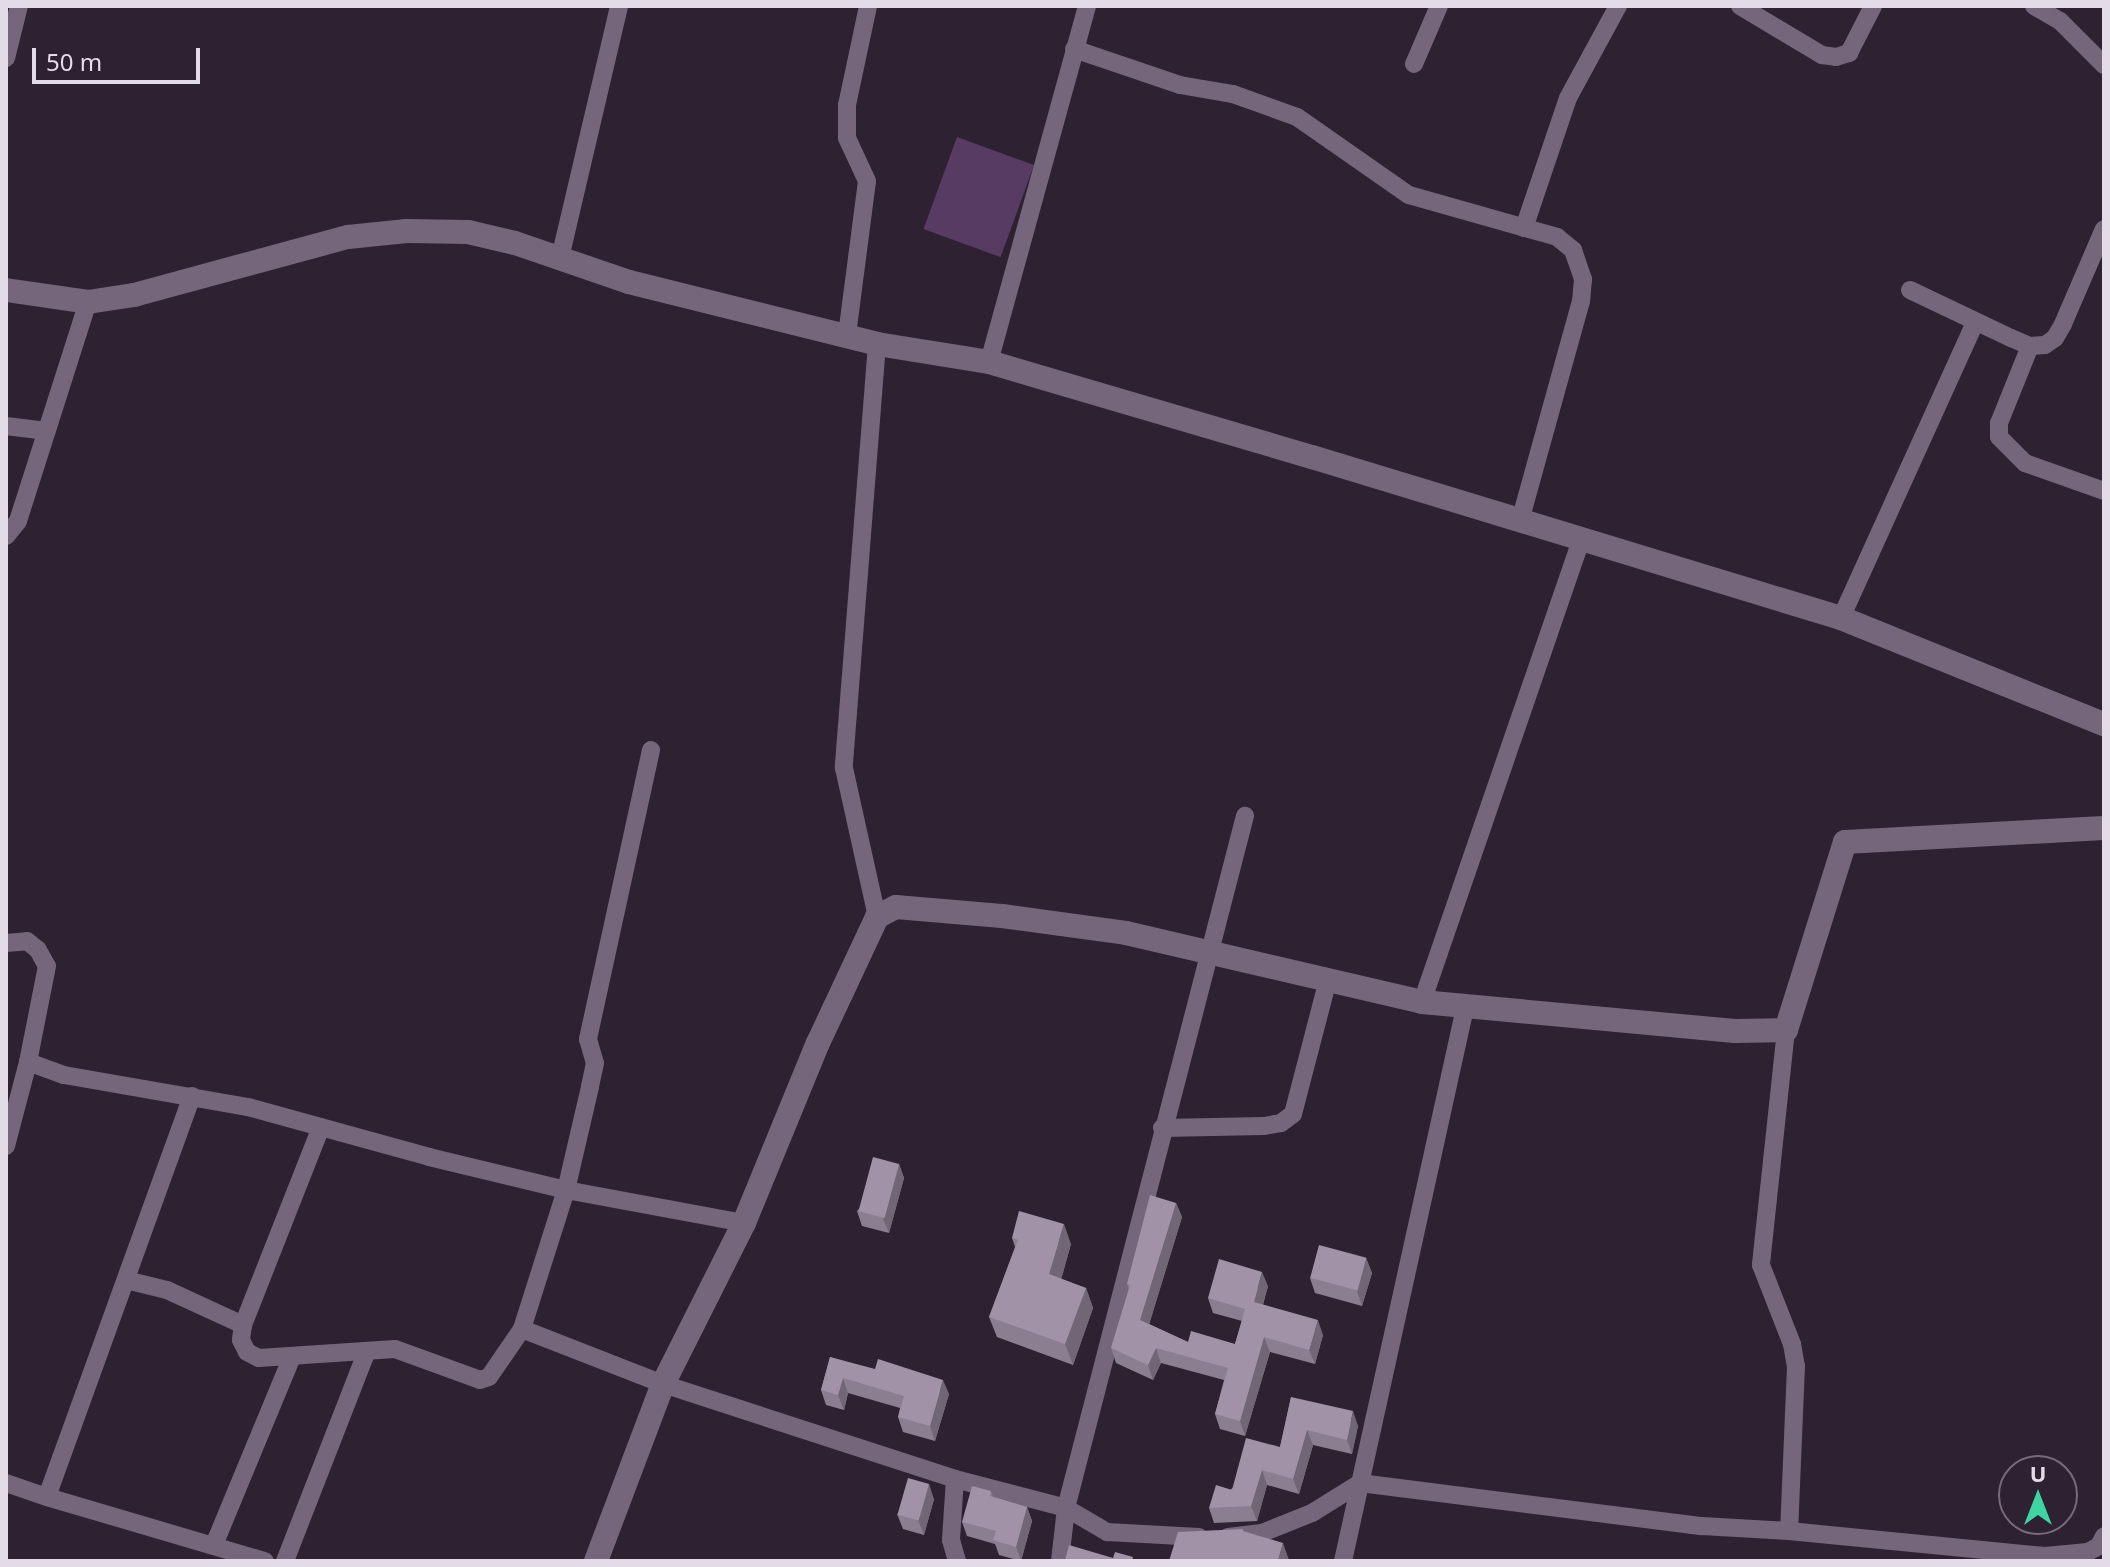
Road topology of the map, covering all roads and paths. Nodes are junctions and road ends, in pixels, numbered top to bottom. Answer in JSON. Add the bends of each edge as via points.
{"nodes":[{"id":1,"x":19,"y":6,"type":"edge"},
{"id":2,"x":619,"y":6,"type":"edge"},
{"id":3,"x":868,"y":6,"type":"edge"},
{"id":4,"x":1087,"y":6,"type":"edge"},
{"id":5,"x":1439,"y":6,"type":"edge"},
{"id":6,"x":1618,"y":6,"type":"edge"},
{"id":7,"x":1740,"y":6,"type":"edge"},
{"id":8,"x":1873,"y":6,"type":"edge"},
{"id":9,"x":2034,"y":6,"type":"edge"},
{"id":10,"x":1074,"y":49,"type":"junction"},
{"id":11,"x":6,"y":58,"type":"edge"},
{"id":12,"x":1414,"y":64,"type":"dead end"},
{"id":13,"x":2104,"y":65,"type":"edge"},
{"id":14,"x":1524,"y":228,"type":"junction"},
{"id":15,"x":2104,"y":229,"type":"edge"},
{"id":16,"x":560,"y":258,"type":"junction"},
{"id":17,"x":6,"y":290,"type":"edge"},
{"id":18,"x":1910,"y":290,"type":"dead end"},
{"id":19,"x":88,"y":302,"type":"junction"},
{"id":20,"x":1975,"y":322,"type":"junction"},
{"id":21,"x":847,"y":335,"type":"junction"},
{"id":22,"x":877,"y":344,"type":"junction"},
{"id":23,"x":2030,"y":346,"type":"junction"},
{"id":24,"x":989,"y":362,"type":"junction"},
{"id":25,"x":6,"y":426,"type":"edge"},
{"id":26,"x":47,"y":431,"type":"junction"},
{"id":27,"x":2104,"y":491,"type":"edge"},
{"id":28,"x":1520,"y":521,"type":"junction"},
{"id":29,"x":6,"y":536,"type":"edge"},
{"id":30,"x":1581,"y":540,"type":"junction"},
{"id":31,"x":1841,"y":618,"type":"junction"},
{"id":32,"x":2104,"y":724,"type":"edge"},
{"id":33,"x":651,"y":750,"type":"dead end"},
{"id":34,"x":1245,"y":816,"type":"dead end"},
{"id":35,"x":2104,"y":828,"type":"edge"},
{"id":36,"x":877,"y":917,"type":"junction"},
{"id":37,"x":6,"y":943,"type":"edge"},
{"id":38,"x":1210,"y":953,"type":"junction"},
{"id":39,"x":1328,"y":980,"type":"junction"},
{"id":40,"x":1422,"y":1002,"type":"junction"},
{"id":41,"x":1465,"y":1008,"type":"junction"},
{"id":42,"x":1786,"y":1030,"type":"junction"},
{"id":43,"x":28,"y":1062,"type":"junction"},
{"id":44,"x":192,"y":1096,"type":"junction"},
{"id":45,"x":321,"y":1127,"type":"junction"},
{"id":46,"x":1162,"y":1128,"type":"junction"},
{"id":47,"x":6,"y":1146,"type":"edge"},
{"id":48,"x":566,"y":1190,"type":"junction"},
{"id":49,"x":744,"y":1223,"type":"junction"},
{"id":50,"x":126,"y":1280,"type":"junction"},
{"id":51,"x":243,"y":1325,"type":"junction"},
{"id":52,"x":522,"y":1329,"type":"junction"},
{"id":53,"x":366,"y":1353,"type":"junction"},
{"id":54,"x":292,"y":1357,"type":"junction"},
{"id":55,"x":663,"y":1384,"type":"junction"},
{"id":56,"x":955,"y":1479,"type":"junction"},
{"id":57,"x":6,"y":1483,"type":"edge"},
{"id":58,"x":1360,"y":1483,"type":"junction"},
{"id":59,"x":47,"y":1497,"type":"junction"},
{"id":60,"x":1066,"y":1508,"type":"junction"},
{"id":61,"x":1789,"y":1531,"type":"junction"},
{"id":62,"x":2104,"y":1536,"type":"edge"},
{"id":63,"x":1893,"y":1541,"type":"junction"},
{"id":64,"x":214,"y":1545,"type":"junction"},
{"id":65,"x":265,"y":1561,"type":"edge"},
{"id":66,"x":285,"y":1561,"type":"edge"},
{"id":67,"x":596,"y":1561,"type":"edge"},
{"id":68,"x":957,"y":1561,"type":"edge"},
{"id":69,"x":1060,"y":1561,"type":"edge"},
{"id":70,"x":1343,"y":1561,"type":"edge"},
{"id":71,"x":1890,"y":1561,"type":"edge"}],
"edges":[{"from":1,"to":11,"type":"street"},
{"from":2,"to":16,"type":"street"},
{"from":3,"to":21,"type":"street","via":[[847,105],[847,138],[867,181]]},
{"from":4,"to":10,"type":"street"},
{"from":5,"to":12,"type":"street"},
{"from":6,"to":14,"type":"street","via":[[1568,98]]},
{"from":7,"to":8,"type":"street","via":[[1822,55],[1836,57],[1849,53]]},
{"from":9,"to":13,"type":"street","via":[[2060,21]]},
{"from":10,"to":14,"type":"street","via":[[1297,117],[1409,195]]},
{"from":10,"to":24,"type":"street"},
{"from":14,"to":28,"type":"street","via":[[1557,237],[1573,250],[1583,279],[1563,373]]},
{"from":15,"to":23,"type":"street","via":[[2055,338]]},
{"from":16,"to":19,"type":"street","via":[[468,232],[407,231],[348,237],[134,295]]},
{"from":16,"to":21,"type":"street","via":[[629,282]]},
{"from":17,"to":19,"type":"street"},
{"from":18,"to":20,"type":"street"},
{"from":19,"to":26,"type":"street"},
{"from":20,"to":23,"type":"street"},
{"from":20,"to":31,"type":"street"},
{"from":21,"to":22,"type":"street"},
{"from":22,"to":24,"type":"street"},
{"from":22,"to":36,"type":"street","via":[[844,768]]},
{"from":23,"to":27,"type":"street","via":[[1999,423],[1999,437],[2025,463]]},
{"from":24,"to":28,"type":"street"},
{"from":25,"to":26,"type":"street"},
{"from":26,"to":29,"type":"street","via":[[18,521]]},
{"from":28,"to":30,"type":"street"},
{"from":30,"to":31,"type":"street"},
{"from":30,"to":40,"type":"street"},
{"from":31,"to":32,"type":"street"},
{"from":33,"to":48,"type":"street","via":[[588,1039],[595,1063]]},
{"from":34,"to":38,"type":"street"},
{"from":35,"to":42,"type":"street","via":[[1845,842]]},
{"from":36,"to":38,"type":"street","via":[[896,907],[1002,916],[1126,933]]},
{"from":36,"to":49,"type":"street"},
{"from":37,"to":43,"type":"street","via":[[27,941],[47,966]]},
{"from":38,"to":39,"type":"street"},
{"from":38,"to":46,"type":"street"},
{"from":39,"to":40,"type":"street"},
{"from":39,"to":46,"type":"street","via":[[1293,1114],[1264,1126]]},
{"from":40,"to":41,"type":"street"},
{"from":41,"to":42,"type":"street","via":[[1735,1031]]},
{"from":41,"to":58,"type":"street"},
{"from":42,"to":61,"type":"street","via":[[1761,1265],[1796,1366]]},
{"from":43,"to":44,"type":"street","via":[[64,1075]]},
{"from":43,"to":47,"type":"street"},
{"from":44,"to":45,"type":"street"},
{"from":44,"to":50,"type":"street"},
{"from":45,"to":48,"type":"street"},
{"from":45,"to":51,"type":"street"},
{"from":46,"to":60,"type":"street"},
{"from":48,"to":49,"type":"street"},
{"from":48,"to":52,"type":"street"},
{"from":49,"to":55,"type":"street"},
{"from":50,"to":51,"type":"street","via":[[167,1290]]},
{"from":50,"to":59,"type":"street"},
{"from":51,"to":54,"type":"street","via":[[241,1340],[247,1352],[259,1358]]},
{"from":52,"to":53,"type":"street","via":[[489,1377],[480,1380],[395,1349]]},
{"from":52,"to":55,"type":"street"},
{"from":53,"to":54,"type":"street"},
{"from":53,"to":66,"type":"street"},
{"from":54,"to":64,"type":"street"},
{"from":55,"to":56,"type":"street"},
{"from":55,"to":67,"type":"street"},
{"from":56,"to":60,"type":"street"},
{"from":56,"to":68,"type":"street","via":[[951,1540]]},
{"from":57,"to":59,"type":"street"},
{"from":58,"to":60,"type":"street","via":[[1312,1513],[1262,1533],[1227,1537],[1107,1532]]},
{"from":58,"to":61,"type":"street","via":[[1702,1526]]},
{"from":58,"to":70,"type":"street"},
{"from":59,"to":64,"type":"street"},
{"from":60,"to":69,"type":"street"},
{"from":61,"to":63,"type":"street"},
{"from":62,"to":63,"type":"street","via":[[2088,1552],[2045,1556]]},
{"from":63,"to":71,"type":"street"},
{"from":64,"to":65,"type":"street"}]}
